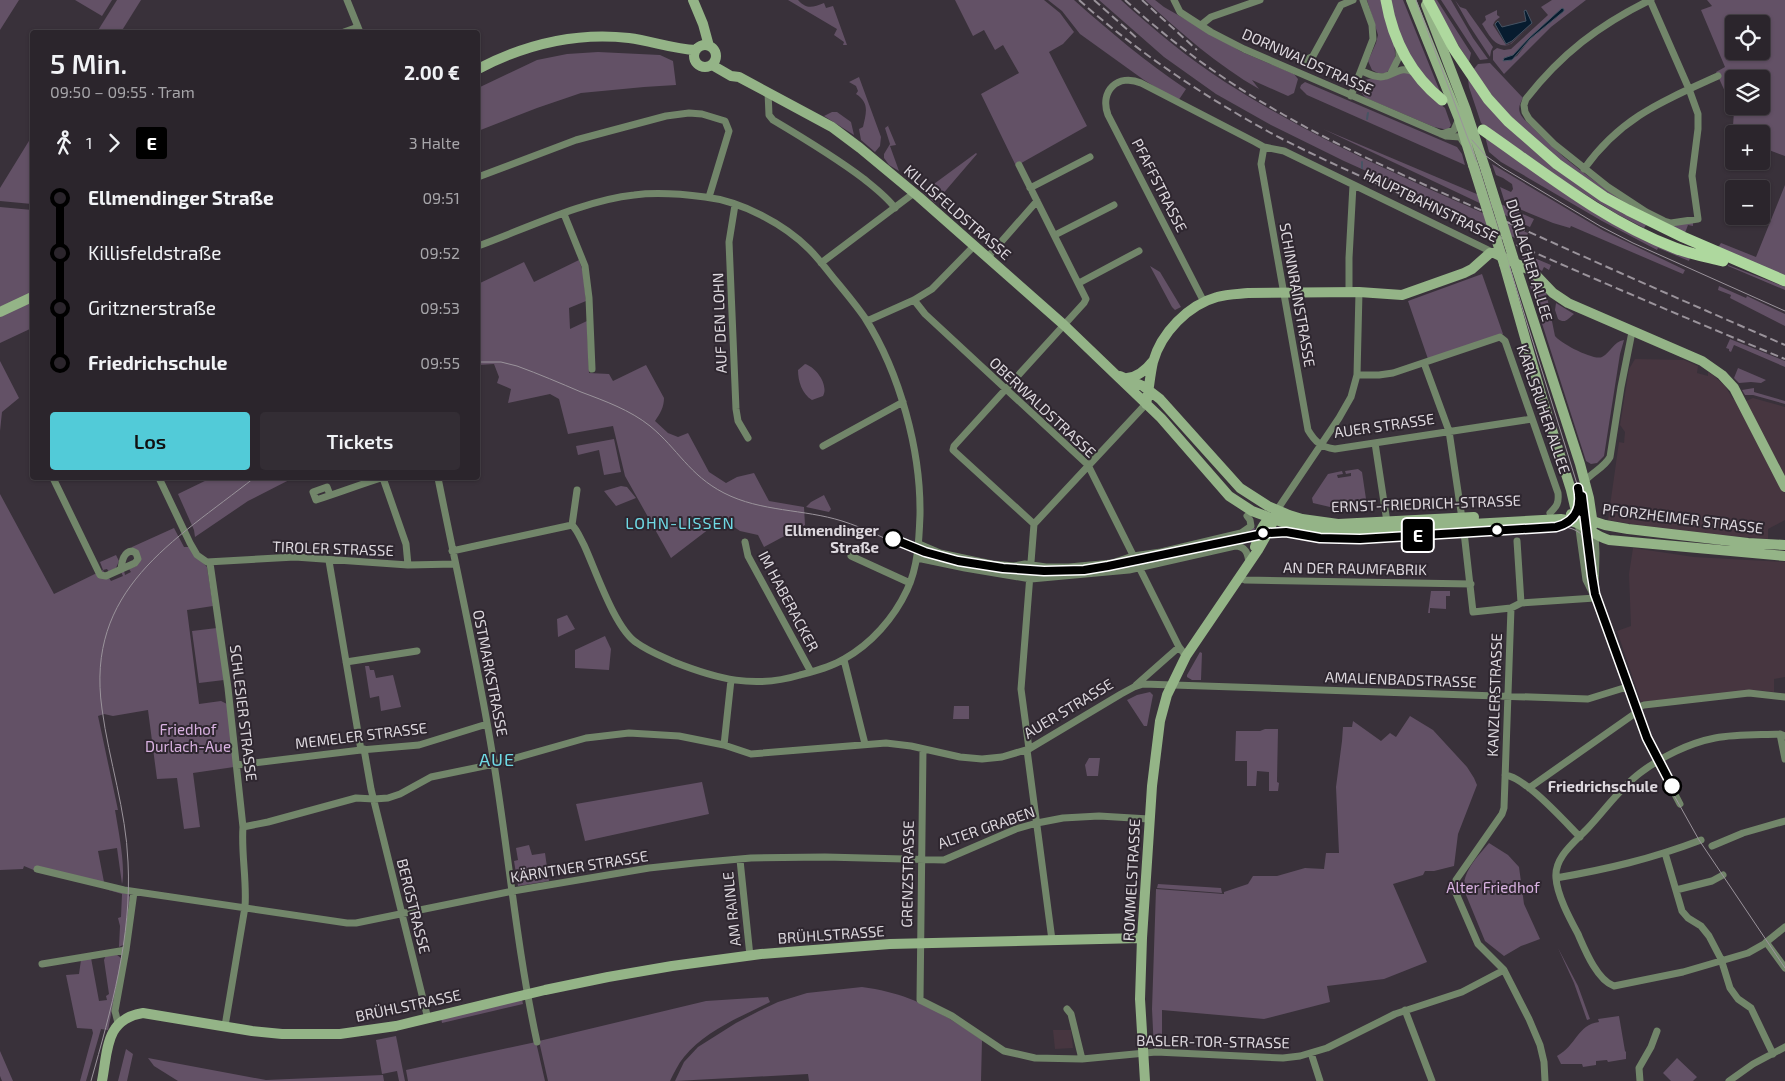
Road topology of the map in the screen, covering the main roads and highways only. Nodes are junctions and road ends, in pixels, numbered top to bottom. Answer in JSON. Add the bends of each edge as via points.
{"nodes":[{"id":1,"x":693,"y":0,"type":"edge"},
{"id":2,"x":1386,"y":0,"type":"edge"},
{"id":3,"x":1411,"y":0,"type":"edge"},
{"id":4,"x":1427,"y":0,"type":"edge"},
{"id":5,"x":700,"y":50,"type":"junction"},
{"id":6,"x":714,"y":62,"type":"junction"},
{"id":7,"x":480,"y":68,"type":"edge"},
{"id":8,"x":1442,"y":100,"type":"dead end"},
{"id":9,"x":1483,"y":130,"type":"dead end"},
{"id":10,"x":1648,"y":220,"type":"junction"},
{"id":11,"x":1639,"y":232,"type":"junction"},
{"id":12,"x":1699,"y":244,"type":"junction"},
{"id":13,"x":1687,"y":252,"type":"junction"},
{"id":14,"x":1785,"y":281,"type":"edge"},
{"id":15,"x":1785,"y":285,"type":"edge"},
{"id":16,"x":30,"y":298,"type":"edge"},
{"id":17,"x":0,"y":312,"type":"edge"},
{"id":18,"x":1161,"y":344,"type":"junction"},
{"id":19,"x":1154,"y":362,"type":"junction"},
{"id":20,"x":1115,"y":374,"type":"junction"},
{"id":21,"x":1127,"y":378,"type":"junction"},
{"id":22,"x":1151,"y":392,"type":"junction"},
{"id":23,"x":1146,"y":404,"type":"junction"},
{"id":24,"x":1785,"y":487,"type":"edge"},
{"id":25,"x":1223,"y":491,"type":"junction"},
{"id":26,"x":1275,"y":514,"type":"junction"},
{"id":27,"x":1578,"y":519,"type":"junction"},
{"id":28,"x":1463,"y":521,"type":"junction"},
{"id":29,"x":1593,"y":521,"type":"junction"},
{"id":30,"x":1262,"y":525,"type":"junction"},
{"id":31,"x":1335,"y":527,"type":"junction"},
{"id":32,"x":1594,"y":533,"type":"junction"},
{"id":33,"x":1785,"y":545,"type":"edge"},
{"id":34,"x":1785,"y":556,"type":"edge"},
{"id":35,"x":1249,"y":563,"type":"junction"},
{"id":36,"x":1172,"y":684,"type":"joint"},
{"id":37,"x":1142,"y":938,"type":"junction"},
{"id":38,"x":102,"y":1081,"type":"edge"},
{"id":39,"x":1145,"y":1081,"type":"edge"}],
"edges":[{"from":1,"to":5,"type":"main road","via":[[700,18]]},
{"from":2,"to":8,"type":"main road","via":[[1399,47],[1414,72]]},
{"from":3,"to":27,"type":"main road","name":"DURLACHER ALLEE","bridge":true,"via":[[1472,161]]},
{"from":4,"to":10,"type":"main road","via":[[1459,58],[1501,114],[1575,177]]},
{"from":4,"to":29,"type":"main road","name":"DURLACHER ALLEE","bridge":true,"via":[[1469,118],[1580,464]]},
{"from":5,"to":6,"type":"main road","via":[[715,51]]},
{"from":5,"to":6,"type":"main road","name":"KILLISFELDSTRASSE","via":[[696,63],[702,67]]},
{"from":5,"to":7,"type":"main road","via":[[630,38],[584,37],[526,48]]},
{"from":6,"to":20,"type":"main road","name":"KILLISFELDSTRASSE","via":[[732,76],[814,116],[846,137],[1064,325]]},
{"from":9,"to":11,"type":"main road","via":[[1571,192]]},
{"from":10,"to":11,"type":"main road","via":[[1649,228]]},
{"from":10,"to":12,"type":"main road"},
{"from":11,"to":13,"type":"main road"},
{"from":12,"to":13,"type":"main road","via":[[1688,244]]},
{"from":12,"to":14,"type":"main road"},
{"from":13,"to":15,"type":"main road","via":[[1740,266]]},
{"from":16,"to":17,"type":"main road"},
{"from":18,"to":19,"type":"main road"},
{"from":18,"to":22,"type":"main road","via":[[1156,389]]},
{"from":18,"to":24,"type":"main road","name":"HAUPTBAHNSTRASSE","via":[[1178,321],[1204,302],[1230,294],[1354,292],[1402,295],[1464,274],[1494,253],[1532,271],[1568,303],[1702,361],[1722,374],[1734,388]]},
{"from":19,"to":21,"type":"main road","via":[[1144,371]]},
{"from":19,"to":22,"type":"main road"},
{"from":20,"to":21,"type":"main road","name":"KILLISFELDSTRASSE"},
{"from":20,"to":23,"type":"main road","name":"KILLISFELDSTRASSE"},
{"from":21,"to":22,"type":"main road","name":"KILLISFELDSTRASSE"},
{"from":22,"to":23,"type":"main road"},
{"from":22,"to":26,"type":"main road","name":"KILLISFELDSTRASSE","via":[[1165,403],[1233,482]]},
{"from":23,"to":25,"type":"main road","name":"KILLISFELDSTRASSE"},
{"from":25,"to":26,"type":"main road","name":"KILLISFELDSTRASSE","via":[[1246,508]]},
{"from":25,"to":30,"type":"main road","via":[[1234,507]]},
{"from":26,"to":30,"type":"main road"},
{"from":26,"to":31,"type":"main road","name":"ERNST-FRIEDRICH-STRASSE","via":[[1302,528]]},
{"from":26,"to":35,"type":"main road","name":"AUER STRASSE","via":[[1266,539]]},
{"from":27,"to":28,"type":"main road","name":"ERNST-FRIEDRICH-STRASSE"},
{"from":27,"to":28,"type":"main road","name":"ERNST-FRIEDRICH-STRASSE","via":[[1567,513],[1550,513]]},
{"from":27,"to":29,"type":"main road","name":"PFORZHEIMER STRASSE"},
{"from":27,"to":32,"type":"main road","name":"PFORZHEIMER STRASSE"},
{"from":28,"to":31,"type":"main road","name":"ERNST-FRIEDRICH-STRASSE"},
{"from":28,"to":31,"type":"main road","name":"ERNST-FRIEDRICH-STRASSE","via":[[1387,522]]},
{"from":29,"to":32,"type":"main road","name":"DURLACHER ALLEE"},
{"from":29,"to":33,"type":"main road","name":"PFORZHEIMER STRASSE","via":[[1628,529]]},
{"from":30,"to":35,"type":"main road"},
{"from":32,"to":34,"type":"main road","name":"PFORZHEIMER STRASSE","via":[[1605,539],[1626,542]]},
{"from":35,"to":36,"type":"main road","name":"AUER STRASSE","via":[[1186,656]]},
{"from":36,"to":37,"type":"main road","name":"ROMMELSTRASSE","via":[[1160,721],[1149,819]]},
{"from":37,"to":38,"type":"main road","name":"BRÜHLSTRASSE","via":[[920,944],[750,956],[608,977],[428,1019],[340,1034],[252,1031],[145,1013],[118,1023],[111,1036]]},
{"from":37,"to":39,"type":"main road","name":"ROMMELSTRASSE","via":[[1140,999]]}]}
